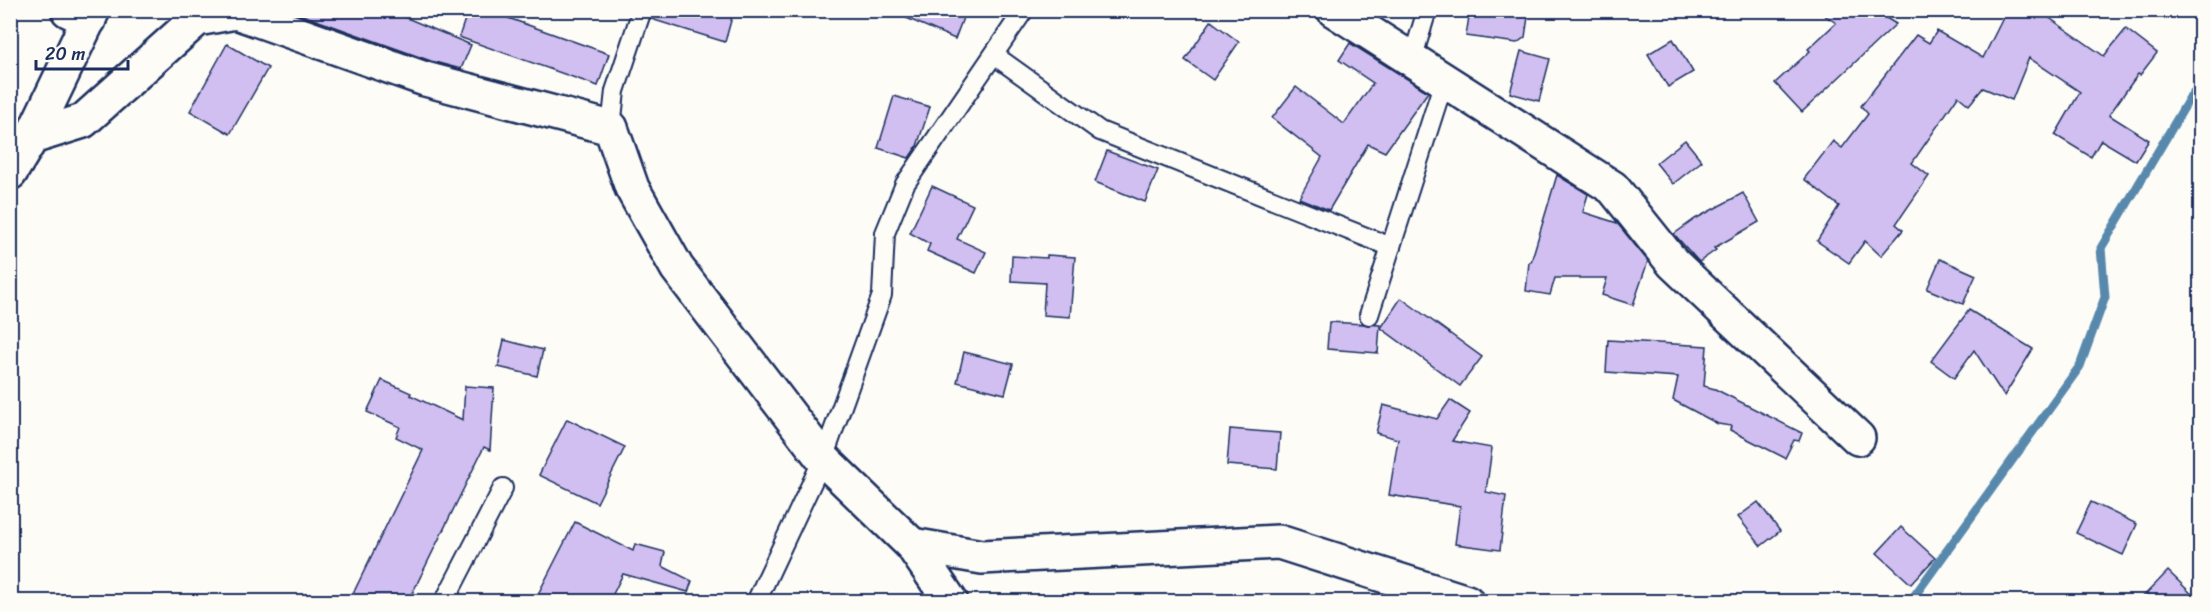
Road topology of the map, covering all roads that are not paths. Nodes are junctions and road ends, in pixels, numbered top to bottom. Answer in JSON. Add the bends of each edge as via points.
{"nodes":[{"id":1,"x":642,"y":10,"type":"edge"},
{"id":2,"x":1024,"y":10,"type":"edge"},
{"id":3,"x":1334,"y":10,"type":"edge"},
{"id":4,"x":1427,"y":10,"type":"edge"},
{"id":5,"x":236,"y":11,"type":"edge"},
{"id":6,"x":83,"y":14,"type":"edge"},
{"id":7,"x":994,"y":55,"type":"junction"},
{"id":8,"x":1412,"y":60,"type":"junction"},
{"id":9,"x":1444,"y":81,"type":"junction"},
{"id":10,"x":611,"y":128,"type":"junction"},
{"id":11,"x":32,"y":137,"type":"junction"},
{"id":12,"x":10,"y":173,"type":"edge"},
{"id":13,"x":1390,"y":247,"type":"junction"},
{"id":14,"x":1369,"y":315,"type":"dead end"},
{"id":15,"x":1858,"y":438,"type":"dead end"},
{"id":16,"x":823,"y":459,"type":"junction"},
{"id":17,"x":503,"y":488,"type":"dead end"},
{"id":18,"x":912,"y":545,"type":"junction"},
{"id":19,"x":444,"y":602,"type":"edge"},
{"id":20,"x":756,"y":602,"type":"edge"},
{"id":21,"x":951,"y":602,"type":"edge"},
{"id":22,"x":1467,"y":602,"type":"edge"}],
"edges":[{"from":1,"to":10,"type":"lane","via":[[615,91]]},
{"from":2,"to":7,"type":"lane"},
{"from":3,"to":8,"type":"street"},
{"from":4,"to":8,"type":"lane"},
{"from":5,"to":10,"type":"street","via":[[425,79]]},
{"from":5,"to":11,"type":"street","via":[[197,19],[83,121]]},
{"from":6,"to":11,"type":"street"},
{"from":7,"to":13,"type":"lane","via":[[1100,131]]},
{"from":7,"to":16,"type":"lane","via":[[905,184],[885,233],[882,295]]},
{"from":8,"to":9,"type":"street"},
{"from":9,"to":13,"type":"lane"},
{"from":9,"to":15,"type":"street","via":[[1613,188],[1673,263]]},
{"from":10,"to":16,"type":"street","via":[[632,188],[677,268]]},
{"from":11,"to":12,"type":"street"},
{"from":13,"to":14,"type":"lane"},
{"from":16,"to":18,"type":"street"},
{"from":16,"to":20,"type":"lane"},
{"from":17,"to":19,"type":"lane"},
{"from":18,"to":21,"type":"street"},
{"from":18,"to":22,"type":"street","via":[[982,557],[1279,542]]}]}
